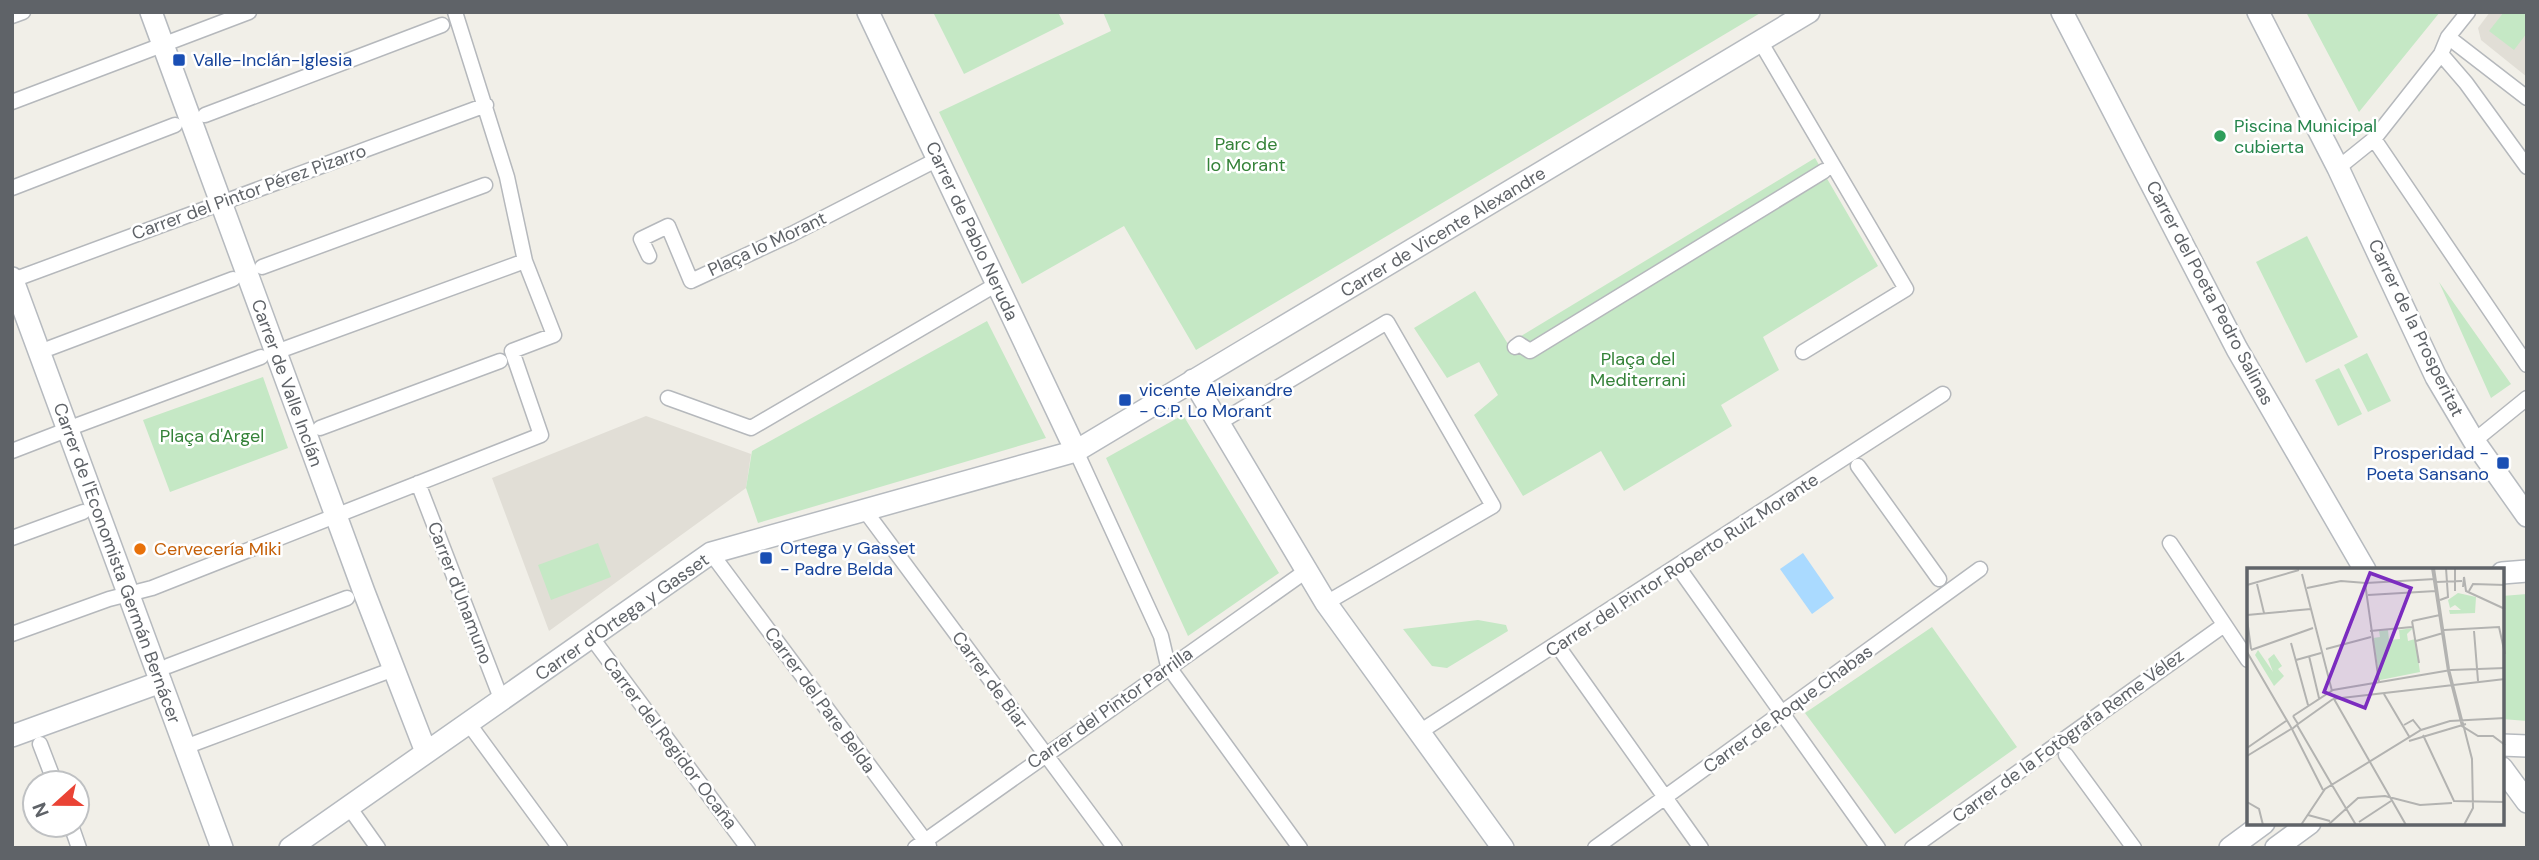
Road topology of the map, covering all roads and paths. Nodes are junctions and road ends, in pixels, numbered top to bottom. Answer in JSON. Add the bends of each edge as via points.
{"nodes":[{"id":1,"x":23,"y":12,"type":"edge"},
{"id":2,"x":151,"y":12,"type":"edge"},
{"id":3,"x":249,"y":12,"type":"edge"},
{"id":4,"x":455,"y":12,"type":"edge"},
{"id":5,"x":868,"y":12,"type":"edge"},
{"id":6,"x":1809,"y":12,"type":"edge"},
{"id":7,"x":2062,"y":12,"type":"edge"},
{"id":8,"x":2258,"y":12,"type":"edge"},
{"id":9,"x":2468,"y":12,"type":"edge"},
{"id":10,"x":12,"y":16,"type":"edge"},
{"id":11,"x":442,"y":25,"type":"dead end"},
{"id":12,"x":2448,"y":37,"type":"junction"},
{"id":13,"x":1760,"y":41,"type":"junction"},
{"id":14,"x":162,"y":44,"type":"junction"},
{"id":15,"x":2441,"y":54,"type":"junction"},
{"id":16,"x":2487,"y":67,"type":"junction"},
{"id":17,"x":2471,"y":89,"type":"junction"},
{"id":18,"x":2527,"y":98,"type":"edge"},
{"id":19,"x":12,"y":102,"type":"edge"},
{"id":20,"x":486,"y":105,"type":"junction"},
{"id":21,"x":205,"y":115,"type":"dead end"},
{"id":22,"x":176,"y":125,"type":"dead end"},
{"id":23,"x":2374,"y":139,"type":"junction"},
{"id":24,"x":938,"y":159,"type":"junction"},
{"id":25,"x":2527,"y":167,"type":"edge"},
{"id":26,"x":2338,"y":168,"type":"junction"},
{"id":27,"x":1824,"y":172,"type":"dead end"},
{"id":28,"x":485,"y":185,"type":"dead end"},
{"id":29,"x":12,"y":188,"type":"edge"},
{"id":30,"x":220,"y":202,"type":"junction"},
{"id":31,"x":649,"y":256,"type":"dead end"},
{"id":32,"x":525,"y":261,"type":"junction"},
{"id":33,"x":262,"y":267,"type":"dead end"},
{"id":34,"x":13,"y":279,"type":"edge"},
{"id":35,"x":233,"y":279,"type":"dead end"},
{"id":36,"x":997,"y":284,"type":"junction"},
{"id":37,"x":1515,"y":347,"type":"dead end"},
{"id":38,"x":50,"y":348,"type":"dead end"},
{"id":39,"x":1803,"y":352,"type":"dead end"},
{"id":40,"x":269,"y":355,"type":"junction"},
{"id":41,"x":500,"y":361,"type":"dead end"},
{"id":42,"x":2527,"y":365,"type":"edge"},
{"id":43,"x":1193,"y":380,"type":"junction"},
{"id":44,"x":1943,"y":394,"type":"dead end"},
{"id":45,"x":668,"y":398,"type":"dead end"},
{"id":46,"x":2527,"y":398,"type":"edge"},
{"id":47,"x":1217,"y":424,"type":"junction"},
{"id":48,"x":73,"y":427,"type":"junction"},
{"id":49,"x":320,"y":428,"type":"dead end"},
{"id":50,"x":2474,"y":442,"type":"junction"},
{"id":51,"x":12,"y":451,"type":"edge"},
{"id":52,"x":1076,"y":451,"type":"junction"},
{"id":53,"x":1858,"y":466,"type":"dead end"},
{"id":54,"x":418,"y":483,"type":"junction"},
{"id":55,"x":83,"y":512,"type":"dead end"},
{"id":56,"x":866,"y":512,"type":"junction"},
{"id":57,"x":336,"y":515,"type":"junction"},
{"id":58,"x":2527,"y":516,"type":"edge"},
{"id":59,"x":12,"y":538,"type":"edge"},
{"id":60,"x":2170,"y":543,"type":"dead end"},
{"id":61,"x":711,"y":553,"type":"junction"},
{"id":62,"x":1678,"y":567,"type":"junction"},
{"id":63,"x":2364,"y":568,"type":"edge"},
{"id":64,"x":1980,"y":569,"type":"dead end"},
{"id":65,"x":1306,"y":571,"type":"junction"},
{"id":66,"x":2527,"y":571,"type":"edge"},
{"id":67,"x":2504,"y":573,"type":"edge"},
{"id":68,"x":1939,"y":579,"type":"dead end"},
{"id":69,"x":129,"y":596,"type":"junction"},
{"id":70,"x":347,"y":598,"type":"dead end"},
{"id":71,"x":1326,"y":603,"type":"junction"},
{"id":72,"x":2224,"y":625,"type":"junction"},
{"id":73,"x":12,"y":634,"type":"edge"},
{"id":74,"x":592,"y":638,"type":"junction"},
{"id":75,"x":1557,"y":645,"type":"junction"},
{"id":76,"x":2247,"y":657,"type":"edge"},
{"id":77,"x":1168,"y":667,"type":"junction"},
{"id":78,"x":394,"y":669,"type":"junction"},
{"id":79,"x":165,"y":674,"type":"junction"},
{"id":80,"x":502,"y":701,"type":"junction"},
{"id":81,"x":1781,"y":713,"type":"junction"},
{"id":82,"x":469,"y":724,"type":"junction"},
{"id":83,"x":1418,"y":733,"type":"junction"},
{"id":84,"x":12,"y":736,"type":"edge"},
{"id":85,"x":40,"y":744,"type":"dead end"},
{"id":86,"x":2504,"y":745,"type":"edge"},
{"id":87,"x":2527,"y":746,"type":"edge"},
{"id":88,"x":184,"y":747,"type":"junction"},
{"id":89,"x":426,"y":752,"type":"junction"},
{"id":90,"x":1045,"y":754,"type":"junction"},
{"id":91,"x":2066,"y":755,"type":"dead end"},
{"id":92,"x":50,"y":769,"type":"edge"},
{"id":93,"x":2504,"y":771,"type":"edge"},
{"id":94,"x":1666,"y":797,"type":"junction"},
{"id":95,"x":2527,"y":802,"type":"edge"},
{"id":96,"x":349,"y":807,"type":"junction"},
{"id":97,"x":2261,"y":825,"type":"edge"},
{"id":98,"x":2307,"y":825,"type":"edge"},
{"id":99,"x":924,"y":845,"type":"edge"},
{"id":100,"x":222,"y":848,"type":"edge"},
{"id":101,"x":289,"y":848,"type":"edge"},
{"id":102,"x":378,"y":848,"type":"edge"},
{"id":103,"x":561,"y":848,"type":"edge"},
{"id":104,"x":748,"y":848,"type":"edge"},
{"id":105,"x":1115,"y":848,"type":"edge"},
{"id":106,"x":1300,"y":848,"type":"edge"},
{"id":107,"x":1503,"y":848,"type":"edge"},
{"id":108,"x":1595,"y":848,"type":"edge"},
{"id":109,"x":1700,"y":848,"type":"edge"},
{"id":110,"x":1878,"y":848,"type":"edge"},
{"id":111,"x":1912,"y":848,"type":"edge"},
{"id":112,"x":2134,"y":848,"type":"edge"},
{"id":113,"x":2230,"y":848,"type":"edge"},
{"id":114,"x":2276,"y":848,"type":"edge"}],
"edges":[{"from":1,"to":10,"type":"street"},
{"from":2,"to":14,"type":"street","name":"Carrer de Valle Inclán"},
{"from":3,"to":14,"type":"street"},
{"from":4,"to":20,"type":"street"},
{"from":5,"to":24,"type":"street","name":"Carrer de Pablo Neruda"},
{"from":6,"to":13,"type":"street","name":"Carrer de Vicente Alexandre"},
{"from":7,"to":63,"type":"street","name":"Carrer del Poeta Pedro Salinas","via":[[2237,349]]},
{"from":8,"to":26,"type":"street","name":"Carrer de la Prosperitat"},
{"from":9,"to":12,"type":"street"},
{"from":11,"to":21,"type":"street"},
{"from":12,"to":15,"type":"street"},
{"from":12,"to":16,"type":"street"},
{"from":13,"to":39,"type":"street","via":[[1906,289]]},
{"from":13,"to":43,"type":"street","name":"Carrer de Vicente Alexandre"},
{"from":14,"to":19,"type":"street"},
{"from":14,"to":30,"type":"street","name":"Carrer de Valle Inclán"},
{"from":15,"to":17,"type":"street"},
{"from":15,"to":23,"type":"street"},
{"from":16,"to":17,"type":"street"},
{"from":16,"to":18,"type":"street"},
{"from":17,"to":25,"type":"street"},
{"from":20,"to":30,"type":"street","name":"Carrer del Pintor Pérez Pizarro"},
{"from":20,"to":32,"type":"street"},
{"from":22,"to":29,"type":"street"},
{"from":23,"to":26,"type":"street"},
{"from":23,"to":42,"type":"street"},
{"from":24,"to":31,"type":"street","name":"Plaça lo Morant","via":[[691,281],[668,226],[641,239]]},
{"from":24,"to":36,"type":"street","name":"Carrer de Pablo Neruda"},
{"from":26,"to":50,"type":"street","name":"Carrer de la Prosperitat","via":[[2436,377]]},
{"from":27,"to":37,"type":"street","via":[[1530,351],[1519,344]]},
{"from":28,"to":33,"type":"street"},
{"from":30,"to":34,"type":"street","name":"Carrer del Pintor Pérez Pizarro"},
{"from":30,"to":40,"type":"street","name":"Carrer de Valle Inclán"},
{"from":32,"to":40,"type":"street"},
{"from":32,"to":54,"type":"street","via":[[554,335],[512,351],[541,435]]},
{"from":34,"to":48,"type":"street","name":"Carrer de l'Economista Germán Bernácer"},
{"from":35,"to":38,"type":"street"},
{"from":36,"to":45,"type":"street","via":[[751,428]]},
{"from":36,"to":52,"type":"street","name":"Carrer de Pablo Neruda"},
{"from":40,"to":48,"type":"street"},
{"from":40,"to":57,"type":"street","name":"Carrer de Valle Inclán"},
{"from":41,"to":49,"type":"street"},
{"from":43,"to":47,"type":"street"},
{"from":43,"to":52,"type":"street","name":"Carrer de Vicente Alexandre"},
{"from":44,"to":62,"type":"street","name":"Carrer del Pintor Roberto Ruiz Morante"},
{"from":46,"to":50,"type":"street"},
{"from":47,"to":65,"type":"street"},
{"from":47,"to":71,"type":"street","via":[[1387,322],[1493,506]]},
{"from":48,"to":51,"type":"street"},
{"from":48,"to":69,"type":"street","name":"Carrer de l'Economista Germán Bernácer"},
{"from":50,"to":58,"type":"street","name":"Carrer de la Prosperitat"},
{"from":52,"to":56,"type":"street","name":"Carrer d'Ortega y Gasset"},
{"from":52,"to":77,"type":"street","via":[[1161,635]]},
{"from":53,"to":68,"type":"street"},
{"from":54,"to":57,"type":"street"},
{"from":54,"to":80,"type":"street","name":"Carrer d'Unamuno"},
{"from":55,"to":59,"type":"street"},
{"from":56,"to":61,"type":"street","name":"Carrer d'Ortega y Gasset"},
{"from":56,"to":90,"type":"street","name":"Carrer de Biar"},
{"from":57,"to":69,"type":"street"},
{"from":57,"to":78,"type":"street","name":"Carrer de Valle Inclán"},
{"from":60,"to":72,"type":"street"},
{"from":61,"to":74,"type":"street","name":"Carrer d'Ortega y Gasset"},
{"from":61,"to":99,"type":"street","name":"Carrer del Pare Belda"},
{"from":62,"to":75,"type":"street","name":"Carrer del Pintor Roberto Ruiz Morante"},
{"from":62,"to":81,"type":"street"},
{"from":64,"to":81,"type":"street","name":"Carrer de Roque Chabas"},
{"from":65,"to":71,"type":"street"},
{"from":65,"to":77,"type":"street","name":"Carrer del Pintor Parrilla"},
{"from":66,"to":67,"type":"street"},
{"from":69,"to":73,"type":"street"},
{"from":69,"to":79,"type":"street","name":"Carrer de l'Economista Germán Bernácer"},
{"from":70,"to":79,"type":"street"},
{"from":71,"to":83,"type":"street"},
{"from":72,"to":76,"type":"street"},
{"from":72,"to":111,"type":"street","name":"Carrer de la Fotògrafa Reme Vélez"},
{"from":74,"to":80,"type":"street","name":"Carrer d'Ortega y Gasset"},
{"from":74,"to":104,"type":"street","name":"Carrer del Regidor Ocaña"},
{"from":75,"to":83,"type":"street","name":"Carrer del Pintor Roberto Ruiz Morante"},
{"from":75,"to":94,"type":"street"},
{"from":77,"to":90,"type":"street","name":"Carrer del Pintor Parrilla"},
{"from":77,"to":106,"type":"street"},
{"from":78,"to":88,"type":"street"},
{"from":78,"to":89,"type":"street","name":"Carrer de Valle Inclán"},
{"from":79,"to":84,"type":"street"},
{"from":79,"to":88,"type":"street","name":"Carrer de l'Economista Germán Bernácer"},
{"from":80,"to":82,"type":"street","name":"Carrer d'Ortega y Gasset"},
{"from":81,"to":94,"type":"street","name":"Carrer de Roque Chabas"},
{"from":81,"to":110,"type":"street"},
{"from":82,"to":89,"type":"street","name":"Carrer d'Ortega y Gasset"},
{"from":82,"to":103,"type":"street"},
{"from":83,"to":107,"type":"street"},
{"from":85,"to":92,"type":"street"},
{"from":86,"to":87,"type":"street"},
{"from":88,"to":100,"type":"street","name":"Carrer de l'Economista Germán Bernácer"},
{"from":89,"to":96,"type":"street","name":"Carrer d'Ortega y Gasset"},
{"from":90,"to":99,"type":"street","name":"Carrer del Pintor Parrilla"},
{"from":90,"to":105,"type":"street","name":"Carrer de Biar"},
{"from":91,"to":112,"type":"street"},
{"from":93,"to":95,"type":"street"},
{"from":94,"to":108,"type":"street","name":"Carrer de Roque Chabas"},
{"from":94,"to":109,"type":"street"},
{"from":96,"to":101,"type":"street","name":"Carrer d'Ortega y Gasset"},
{"from":96,"to":102,"type":"street"},
{"from":97,"to":113,"type":"street"},
{"from":98,"to":114,"type":"street"}]}
